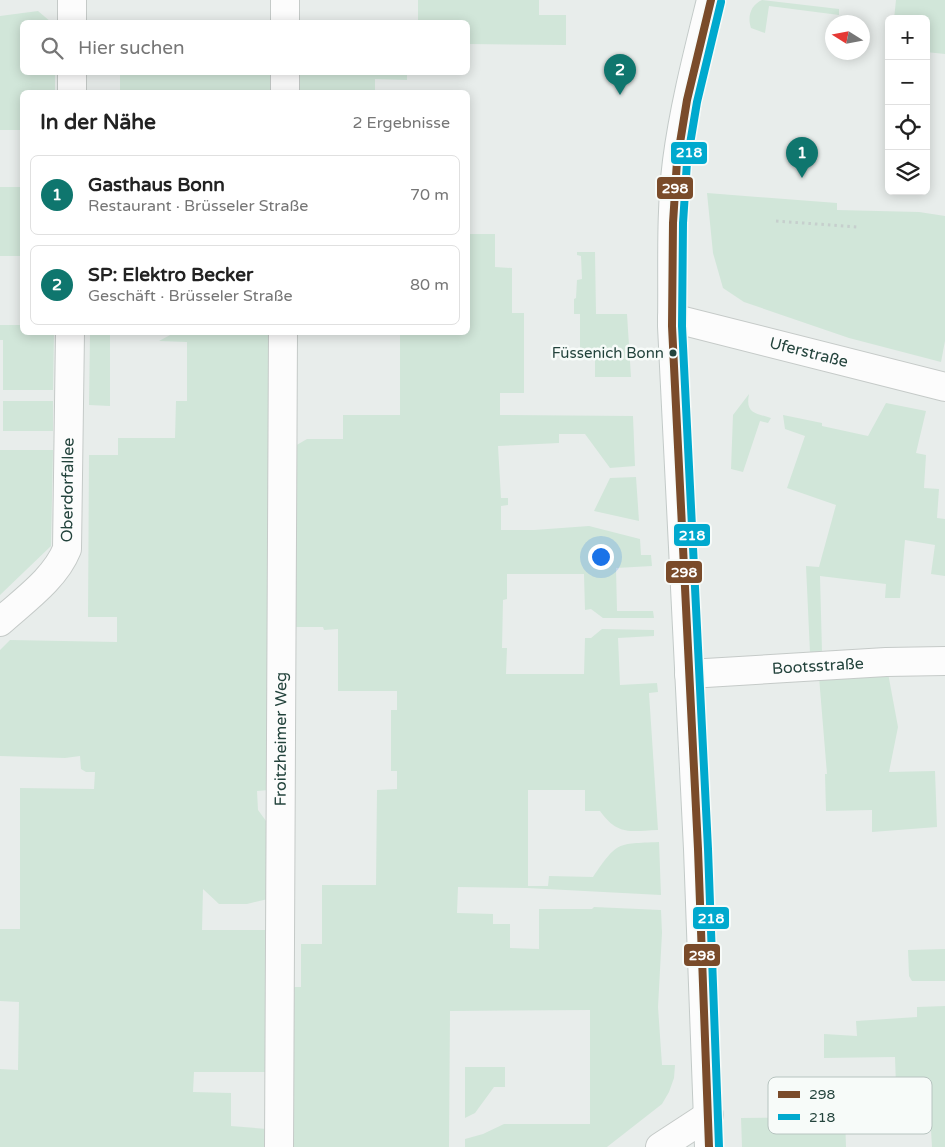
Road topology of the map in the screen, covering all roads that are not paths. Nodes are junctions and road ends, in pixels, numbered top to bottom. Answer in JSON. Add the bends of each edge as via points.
{"nodes":[{"id":1,"x":72,"y":0,"type":"edge"},
{"id":2,"x":285,"y":0,"type":"edge"},
{"id":3,"x":711,"y":0,"type":"edge"},
{"id":4,"x":72,"y":20,"type":"edge"},
{"id":5,"x":285,"y":20,"type":"edge"},
{"id":6,"x":72,"y":75,"type":"edge"},
{"id":7,"x":285,"y":75,"type":"edge"},
{"id":8,"x":72,"y":90,"type":"edge"},
{"id":9,"x":285,"y":90,"type":"edge"},
{"id":10,"x":672,"y":318,"type":"junction"},
{"id":11,"x":70,"y":335,"type":"edge"},
{"id":12,"x":283,"y":335,"type":"edge"},
{"id":13,"x":945,"y":388,"type":"edge"},
{"id":14,"x":0,"y":622,"type":"edge"},
{"id":15,"x":945,"y":661,"type":"edge"},
{"id":16,"x":689,"y":674,"type":"junction"},
{"id":17,"x":709,"y":1115,"type":"junction"},
{"id":18,"x":279,"y":1147,"type":"edge"},
{"id":19,"x":660,"y":1147,"type":"edge"},
{"id":20,"x":709,"y":1147,"type":"edge"}],
"edges":[{"from":1,"to":4,"type":"street"},
{"from":2,"to":5,"type":"street"},
{"from":3,"to":10,"type":"street","via":[[677,162]]},
{"from":6,"to":8,"type":"street"},
{"from":7,"to":9,"type":"street"},
{"from":10,"to":13,"type":"street","name":"Uferstraße"},
{"from":10,"to":16,"type":"street"},
{"from":11,"to":14,"type":"street","name":"Oberdorfallee","via":[[67,549],[53,573]]},
{"from":12,"to":18,"type":"street","name":"Froitzheimer Weg"},
{"from":15,"to":16,"type":"street","name":"Bootsstraße"},
{"from":16,"to":17,"type":"street"},
{"from":17,"to":19,"type":"street"},
{"from":17,"to":20,"type":"street"}]}
